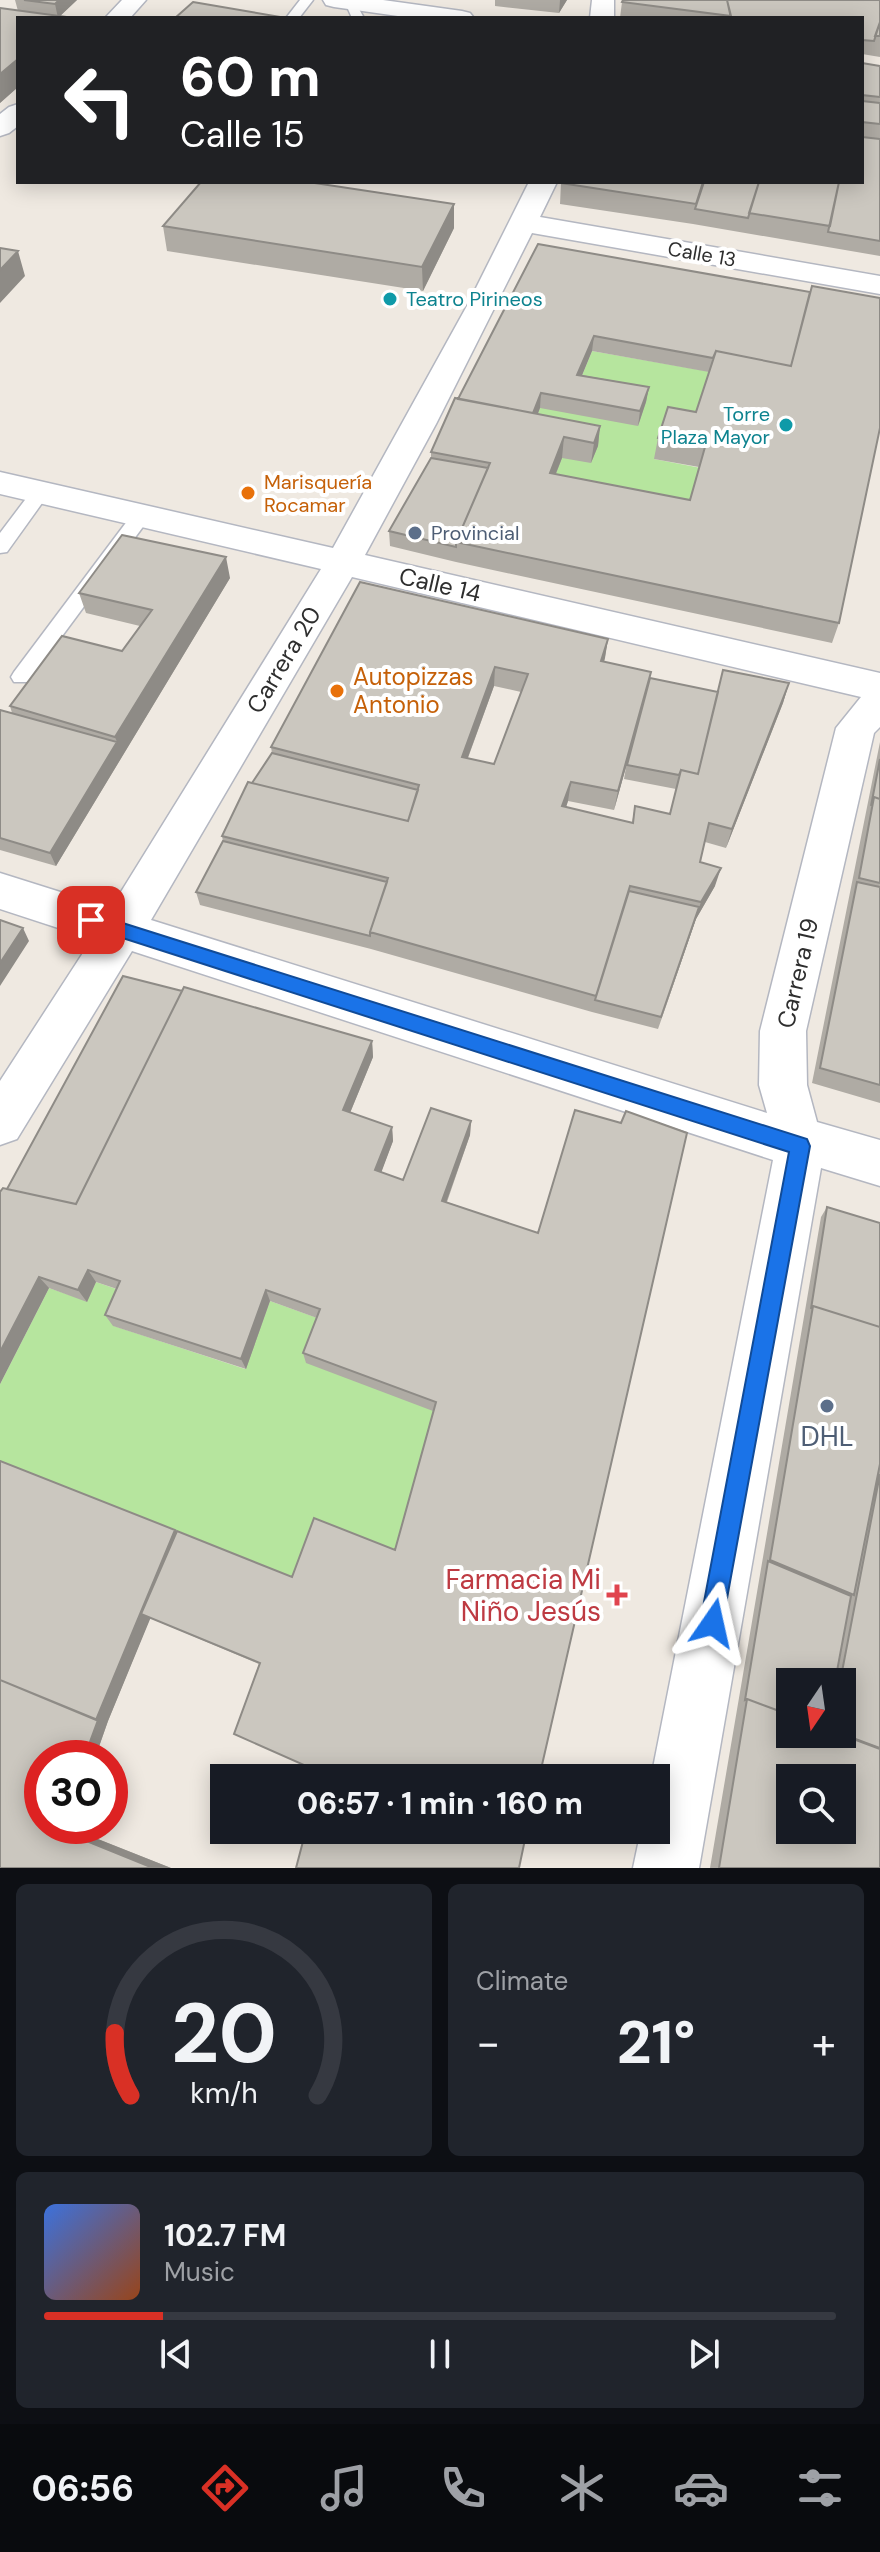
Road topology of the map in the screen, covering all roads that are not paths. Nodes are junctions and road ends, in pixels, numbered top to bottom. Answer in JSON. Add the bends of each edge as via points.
{"nodes":[{"id":1,"x":135,"y":0,"type":"edge"},
{"id":2,"x":307,"y":0,"type":"edge"},
{"id":3,"x":347,"y":7,"type":"edge"},
{"id":4,"x":119,"y":16,"type":"edge"},
{"id":5,"x":294,"y":16,"type":"edge"},
{"id":6,"x":441,"y":16,"type":"edge"},
{"id":7,"x":16,"y":114,"type":"edge"},
{"id":8,"x":0,"y":128,"type":"edge"},
{"id":9,"x":542,"y":184,"type":"edge"},
{"id":10,"x":523,"y":223,"type":"junction"},
{"id":11,"x":880,"y":285,"type":"edge"},
{"id":12,"x":0,"y":483,"type":"edge"},
{"id":13,"x":41,"y":492,"type":"junction"},
{"id":14,"x":141,"y":516,"type":"junction"},
{"id":15,"x":0,"y":547,"type":"edge"},
{"id":16,"x":343,"y":562,"type":"junction"},
{"id":17,"x":21,"y":677,"type":"dead end"},
{"id":18,"x":880,"y":687,"type":"edge"},
{"id":19,"x":880,"y":701,"type":"edge"},
{"id":20,"x":0,"y":891,"type":"edge"},
{"id":21,"x":122,"y":930,"type":"junction"},
{"id":22,"x":0,"y":1123,"type":"edge"},
{"id":23,"x":800,"y":1146,"type":"junction"},
{"id":24,"x":880,"y":1163,"type":"edge"},
{"id":25,"x":666,"y":1868,"type":"edge"}],
"edges":[{"from":1,"to":4,"type":"street"},
{"from":2,"to":5,"type":"lane"},
{"from":3,"to":6,"type":"street"},
{"from":7,"to":8,"type":"street"},
{"from":9,"to":10,"type":"street","name":"Carrera 20"},
{"from":10,"to":11,"type":"street","name":"Calle 13"},
{"from":10,"to":16,"type":"street","name":"Carrera 20"},
{"from":12,"to":13,"type":"street","name":"Calle 14"},
{"from":13,"to":14,"type":"street","name":"Calle 14"},
{"from":13,"to":15,"type":"lane"},
{"from":14,"to":16,"type":"street","name":"Calle 14"},
{"from":14,"to":17,"type":"lane"},
{"from":16,"to":18,"type":"street","name":"Calle 14"},
{"from":16,"to":21,"type":"street","name":"Carrera 20"},
{"from":19,"to":23,"type":"street","name":"Carrera 19","via":[[856,728],[783,1031],[783,1085]]},
{"from":20,"to":21,"type":"street"},
{"from":21,"to":22,"type":"street","name":"Carrera 20"},
{"from":21,"to":23,"type":"street"},
{"from":23,"to":24,"type":"street","via":[[812,1143]]},
{"from":23,"to":25,"type":"street","name":"Carrera 19"}]}
